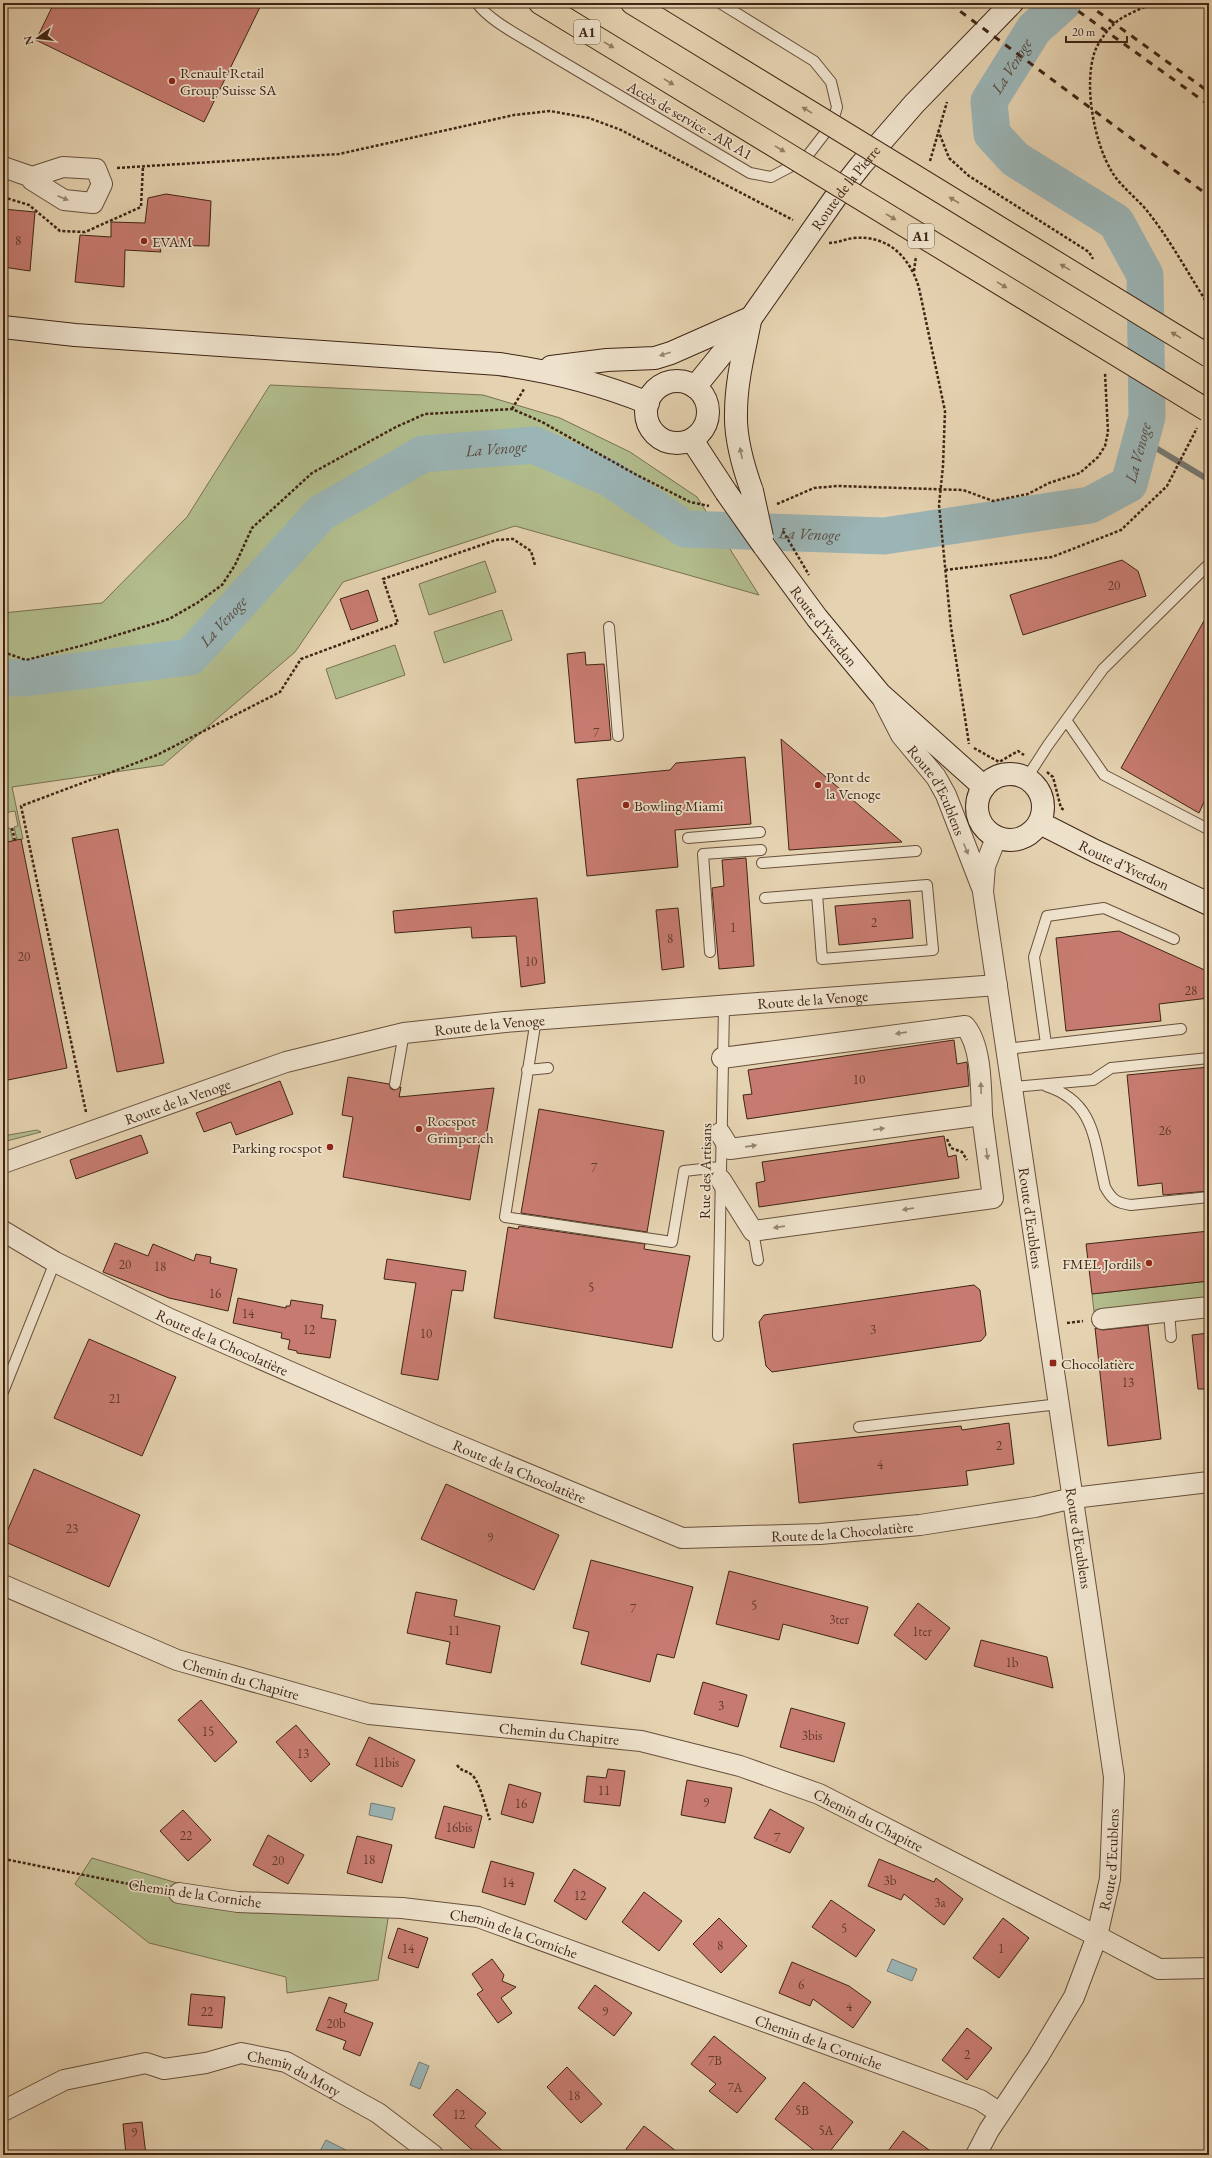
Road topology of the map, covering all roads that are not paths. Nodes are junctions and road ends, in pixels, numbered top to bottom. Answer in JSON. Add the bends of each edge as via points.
{"nodes":[{"id":1,"x":477,"y":3,"type":"edge"},
{"id":2,"x":540,"y":3,"type":"edge"},
{"id":3,"x":632,"y":3,"type":"edge"},
{"id":4,"x":720,"y":3,"type":"edge"},
{"id":5,"x":1012,"y":3,"type":"edge"},
{"id":6,"x":3,"y":167,"type":"edge"},
{"id":7,"x":32,"y":177,"type":"junction"},
{"id":8,"x":751,"y":318,"type":"junction"},
{"id":9,"x":3,"y":327,"type":"edge"},
{"id":10,"x":1209,"y":356,"type":"edge"},
{"id":11,"x":536,"y":369,"type":"junction"},
{"id":12,"x":695,"y":387,"type":"junction"},
{"id":13,"x":648,"y":403,"type":"junction"},
{"id":14,"x":1205,"y":415,"type":"edge"},
{"id":15,"x":692,"y":440,"type":"junction"},
{"id":16,"x":764,"y":546,"type":"junction"},
{"id":17,"x":1209,"y":564,"type":"edge"},
{"id":18,"x":609,"y":627,"type":"dead end"},
{"id":19,"x":880,"y":694,"type":"junction"},
{"id":20,"x":1066,"y":720,"type":"junction"},
{"id":21,"x":618,"y":736,"type":"dead end"},
{"id":22,"x":1031,"y":771,"type":"junction"},
{"id":23,"x":984,"y":787,"type":"junction"},
{"id":24,"x":1040,"y":823,"type":"junction"},
{"id":25,"x":1209,"y":823,"type":"edge"},
{"id":26,"x":760,"y":832,"type":"dead end"},
{"id":27,"x":688,"y":838,"type":"dead end"},
{"id":28,"x":996,"y":838,"type":"junction"},
{"id":29,"x":761,"y":850,"type":"dead end"},
{"id":30,"x":916,"y":851,"type":"dead end"},
{"id":31,"x":762,"y":863,"type":"dead end"},
{"id":32,"x":983,"y":892,"type":"junction"},
{"id":33,"x":817,"y":894,"type":"junction"},
{"id":34,"x":765,"y":898,"type":"dead end"},
{"id":35,"x":1209,"y":904,"type":"edge"},
{"id":36,"x":1174,"y":939,"type":"dead end"},
{"id":37,"x":710,"y":952,"type":"dead end"},
{"id":38,"x":997,"y":985,"type":"junction"},
{"id":39,"x":724,"y":1006,"type":"junction"},
{"id":40,"x":536,"y":1019,"type":"junction"},
{"id":41,"x":1181,"y":1029,"type":"dead end"},
{"id":42,"x":404,"y":1033,"type":"junction"},
{"id":43,"x":1046,"y":1044,"type":"junction"},
{"id":44,"x":1006,"y":1049,"type":"junction"},
{"id":45,"x":722,"y":1058,"type":"junction"},
{"id":46,"x":1209,"y":1058,"type":"edge"},
{"id":47,"x":548,"y":1068,"type":"dead end"},
{"id":48,"x":527,"y":1070,"type":"junction"},
{"id":49,"x":395,"y":1084,"type":"dead end"},
{"id":50,"x":1046,"y":1086,"type":"junction"},
{"id":51,"x":1012,"y":1087,"type":"junction"},
{"id":52,"x":982,"y":1115,"type":"junction"},
{"id":53,"x":720,"y":1133,"type":"junction"},
{"id":54,"x":3,"y":1163,"type":"edge"},
{"id":55,"x":720,"y":1174,"type":"junction"},
{"id":56,"x":1209,"y":1197,"type":"edge"},
{"id":57,"x":3,"y":1231,"type":"edge"},
{"id":58,"x":753,"y":1231,"type":"junction"},
{"id":59,"x":758,"y":1260,"type":"dead end"},
{"id":60,"x":55,"y":1262,"type":"junction"},
{"id":61,"x":1209,"y":1307,"type":"edge"},
{"id":62,"x":1169,"y":1312,"type":"junction"},
{"id":63,"x":1102,"y":1319,"type":"dead end"},
{"id":64,"x":718,"y":1336,"type":"dead end"},
{"id":65,"x":1172,"y":1337,"type":"dead end"},
{"id":66,"x":3,"y":1392,"type":"edge"},
{"id":67,"x":1059,"y":1404,"type":"junction"},
{"id":68,"x":859,"y":1427,"type":"dead end"},
{"id":69,"x":1209,"y":1482,"type":"edge"},
{"id":70,"x":1073,"y":1498,"type":"junction"},
{"id":71,"x":3,"y":1585,"type":"edge"},
{"id":72,"x":179,"y":1893,"type":"road end"},
{"id":73,"x":1098,"y":1936,"type":"junction"},
{"id":74,"x":1209,"y":1968,"type":"edge"},
{"id":75,"x":3,"y":2111,"type":"edge"},
{"id":76,"x":1000,"y":2113,"type":"junction"},
{"id":77,"x":433,"y":2155,"type":"edge"},
{"id":78,"x":976,"y":2155,"type":"edge"}],
"edges":[{"from":1,"to":4,"type":"lane","name":"Accès de service - AR A1","via":[[481,9],[509,28],[613,93],[750,173],[771,177],[806,159],[832,124],[837,107],[831,82],[814,61]]},
{"from":2,"to":14,"type":"highway","number":"A1","one_way":true,"bridge":true},
{"from":10,"to":3,"type":"highway","one_way":true,"bridge":true},
{"from":5,"to":8,"type":"main road","name":"Route de la Pierre","via":[[887,134],[835,198]]},
{"from":6,"to":7,"type":"street"},
{"from":7,"to":7,"type":"street","one_way":true,"via":[[32,180],[64,200],[93,203],[102,184],[96,169],[63,167]]},
{"from":8,"to":11,"type":"main road","one_way":true,"via":[[655,358],[607,360]]},
{"from":8,"to":12,"type":"main road","name":"Route de la Pierre"},
{"from":16,"to":8,"type":"main road","one_way":true,"bridge":true,"via":[[742,458],[736,414],[737,388]]},
{"from":9,"to":11,"type":"main road"},
{"from":11,"to":13,"type":"main road","via":[[603,386]]},
{"from":12,"to":13,"type":"main road","via":[[683,381],[664,384],[656,389]]},
{"from":12,"to":15,"type":"main road","via":[[706,399],[708,417],[705,426]]},
{"from":13,"to":15,"type":"main road","via":[[646,417],[655,434],[673,443]]},
{"from":15,"to":16,"type":"main road","name":"Route d'Yverdon","bridge":true},
{"from":16,"to":19,"type":"main road","name":"Route d'Yverdon","via":[[806,582]]},
{"from":17,"to":20,"type":"lane","via":[[1103,669]]},
{"from":18,"to":21,"type":"lane"},
{"from":19,"to":23,"type":"main road","name":"Route d'Yverdon"},
{"from":19,"to":32,"type":"street","name":"Route d'Ecublens","one_way":true,"via":[[901,735],[936,777],[946,795]]},
{"from":20,"to":22,"type":"lane"},
{"from":20,"to":25,"type":"lane","via":[[1104,775],[1206,828]]},
{"from":22,"to":23,"type":"main road","via":[[1018,775],[1004,775],[991,780]]},
{"from":22,"to":24,"type":"main road","via":[[1043,808]]},
{"from":23,"to":28,"type":"main road","via":[[978,797],[977,809],[980,821]]},
{"from":24,"to":28,"type":"main road","via":[[1026,837],[1006,840]]},
{"from":24,"to":35,"type":"main road","name":"Route d'Yverdon"},
{"from":26,"to":27,"type":"lane"},
{"from":28,"to":32,"type":"street","name":"Route d'Ecublens","via":[[985,866]]},
{"from":29,"to":37,"type":"lane","via":[[703,854]]},
{"from":30,"to":31,"type":"lane"},
{"from":32,"to":38,"type":"street","name":"Route d'Ecublens"},
{"from":33,"to":33,"type":"lane","via":[[927,885],[933,950],[822,959]]},
{"from":33,"to":34,"type":"lane"},
{"from":36,"to":43,"type":"lane","via":[[1104,908],[1047,916],[1034,956]]},
{"from":38,"to":39,"type":"street","name":"Route de la Venoge"},
{"from":38,"to":44,"type":"street","name":"Route d'Ecublens"},
{"from":39,"to":40,"type":"street","name":"Route de la Venoge"},
{"from":39,"to":45,"type":"lane","name":"Rue des Artisans"},
{"from":40,"to":42,"type":"street","name":"Route de la Venoge"},
{"from":40,"to":48,"type":"lane"},
{"from":41,"to":43,"type":"lane"},
{"from":42,"to":49,"type":"lane"},
{"from":42,"to":54,"type":"street","name":"Route de la Venoge","via":[[286,1062]]},
{"from":43,"to":44,"type":"lane"},
{"from":44,"to":51,"type":"street","name":"Route d'Ecublens"},
{"from":52,"to":45,"type":"street","one_way":true,"via":[[981,1082],[973,1036],[965,1026]]},
{"from":45,"to":53,"type":"lane","name":"Rue des Artisans"},
{"from":46,"to":50,"type":"lane","via":[[1111,1068],[1093,1080]]},
{"from":47,"to":48,"type":"lane"},
{"from":48,"to":55,"type":"lane","via":[[505,1218],[672,1242],[684,1172]]},
{"from":50,"to":51,"type":"lane"},
{"from":50,"to":56,"type":"lane","via":[[1061,1091],[1077,1102],[1088,1117],[1105,1187],[1119,1204]]},
{"from":51,"to":67,"type":"street","name":"Route d'Ecublens"},
{"from":53,"to":52,"type":"street","one_way":true,"via":[[730,1149]]},
{"from":52,"to":58,"type":"street","one_way":true,"via":[[993,1198]]},
{"from":53,"to":55,"type":"lane","name":"Rue des Artisans"},
{"from":55,"to":58,"type":"street"},
{"from":55,"to":64,"type":"lane","name":"Rue des Artisans"},
{"from":57,"to":60,"type":"street","name":"Route de la Chocolatière"},
{"from":58,"to":59,"type":"lane"},
{"from":60,"to":66,"type":"lane"},
{"from":60,"to":70,"type":"street","name":"Route de la Chocolatière","via":[[170,1319],[434,1435],[682,1538],[820,1534],[920,1525],[1035,1507]]},
{"from":61,"to":62,"type":"street"},
{"from":62,"to":63,"type":"street"},
{"from":62,"to":65,"type":"lane"},
{"from":67,"to":68,"type":"lane"},
{"from":67,"to":70,"type":"street","name":"Route d'Ecublens"},
{"from":69,"to":70,"type":"street","name":"Route de la Chocolatière"},
{"from":70,"to":73,"type":"street","name":"Route d'Ecublens","via":[[1114,1777],[1110,1879]]},
{"from":71,"to":73,"type":"street","name":"Chemin du Chapitre","via":[[177,1660],[369,1714],[641,1741],[740,1766],[819,1794]]},
{"from":72,"to":76,"type":"street","name":"Chemin de la Corniche","via":[[238,1902],[402,1908],[478,1917],[980,2100]]},
{"from":73,"to":74,"type":"street","name":"Chemin du Chapitre","via":[[1159,1969]]},
{"from":73,"to":76,"type":"street","name":"Route d'Ecublens","via":[[1074,1997]]},
{"from":75,"to":77,"type":"street","name":"Chemin du Moty","via":[[64,2080],[146,2063],[164,2069],[206,2063],[241,2053],[286,2062],[369,2108]]},
{"from":76,"to":78,"type":"street","name":"Route d'Ecublens"}]}
